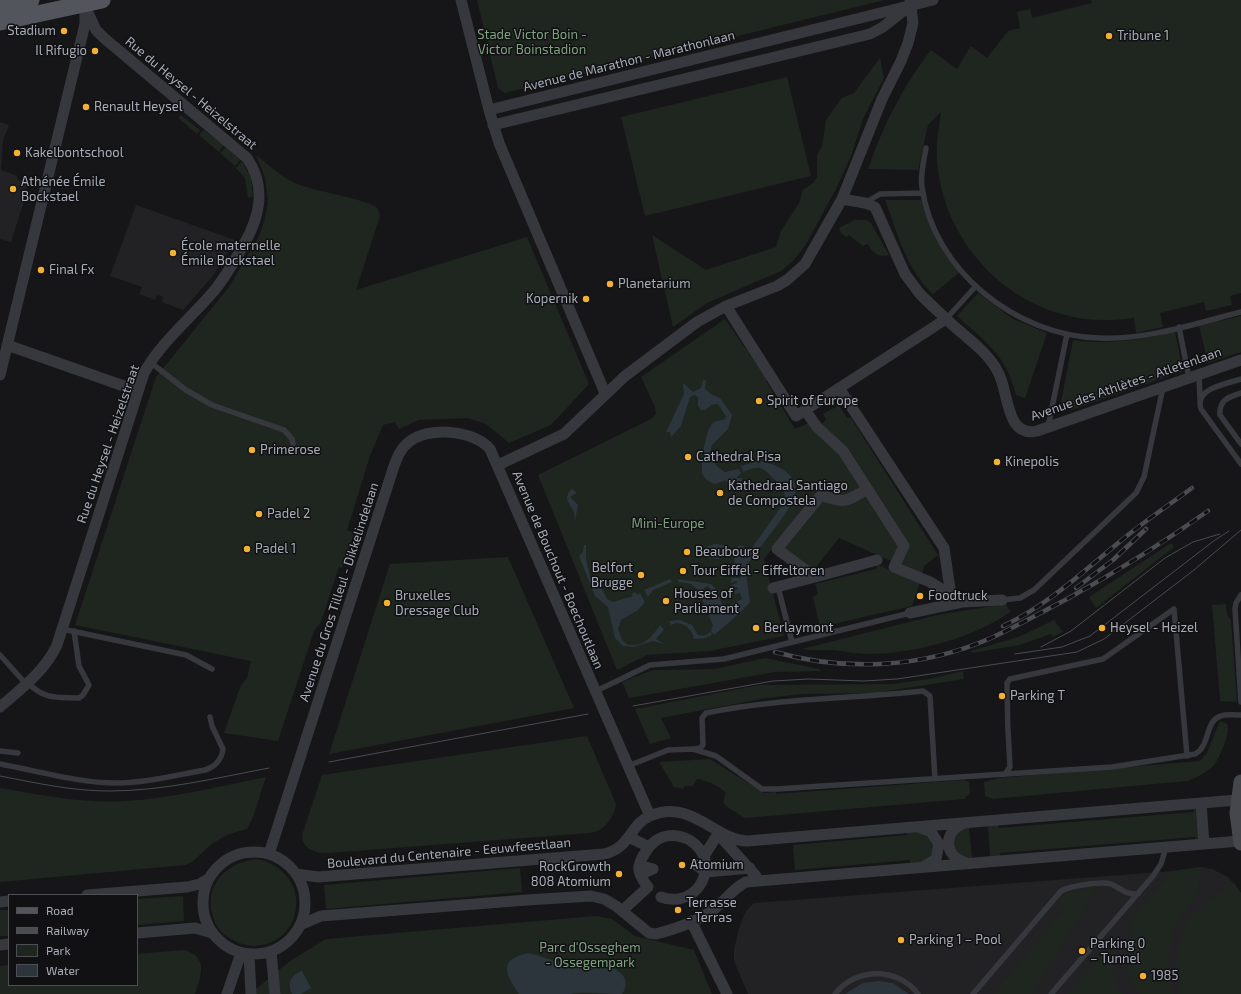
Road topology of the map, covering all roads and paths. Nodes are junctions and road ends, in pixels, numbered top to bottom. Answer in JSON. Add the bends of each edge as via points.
{"nodes":[{"id":1,"x":102,"y":0,"type":"edge"},
{"id":2,"x":462,"y":0,"type":"edge"},
{"id":3,"x":932,"y":0,"type":"edge"},
{"id":4,"x":86,"y":2,"type":"edge"},
{"id":5,"x":910,"y":3,"type":"edge"},
{"id":6,"x":23,"y":5,"type":"edge"},
{"id":7,"x":0,"y":8,"type":"edge"},
{"id":8,"x":0,"y":22,"type":"edge"},
{"id":9,"x":96,"y":30,"type":"junction"},
{"id":10,"x":83,"y":34,"type":"junction"},
{"id":11,"x":775,"y":39,"type":"junction"},
{"id":12,"x":779,"y":56,"type":"junction"},
{"id":13,"x":489,"y":110,"type":"junction"},
{"id":14,"x":493,"y":125,"type":"junction"},
{"id":15,"x":926,"y":148,"type":"dead end"},
{"id":16,"x":923,"y":192,"type":"junction"},
{"id":17,"x":842,"y":199,"type":"junction"},
{"id":18,"x":865,"y":202,"type":"junction"},
{"id":19,"x":976,"y":286,"type":"junction"},
{"id":20,"x":726,"y":306,"type":"junction"},
{"id":21,"x":1241,"y":312,"type":"edge"},
{"id":22,"x":946,"y":319,"type":"junction"},
{"id":23,"x":1178,"y":327,"type":"junction"},
{"id":24,"x":1067,"y":334,"type":"junction"},
{"id":25,"x":8,"y":345,"type":"junction"},
{"id":26,"x":1241,"y":360,"type":"edge"},
{"id":27,"x":150,"y":362,"type":"junction"},
{"id":28,"x":0,"y":375,"type":"edge"},
{"id":29,"x":1194,"y":376,"type":"junction"},
{"id":30,"x":1241,"y":379,"type":"edge"},
{"id":31,"x":1163,"y":387,"type":"junction"},
{"id":32,"x":839,"y":388,"type":"junction"},
{"id":33,"x":138,"y":391,"type":"junction"},
{"id":34,"x":605,"y":393,"type":"junction"},
{"id":35,"x":1241,"y":393,"type":"edge"},
{"id":36,"x":1200,"y":403,"type":"junction"},
{"id":37,"x":805,"y":410,"type":"junction"},
{"id":38,"x":1048,"y":427,"type":"junction"},
{"id":39,"x":1241,"y":444,"type":"edge"},
{"id":40,"x":295,"y":453,"type":"dead end"},
{"id":41,"x":1241,"y":464,"type":"edge"},
{"id":42,"x":498,"y":465,"type":"junction"},
{"id":43,"x":867,"y":489,"type":"junction"},
{"id":44,"x":877,"y":560,"type":"dead end"},
{"id":45,"x":815,"y":577,"type":"junction"},
{"id":46,"x":775,"y":587,"type":"joint"},
{"id":47,"x":1241,"y":595,"type":"edge"},
{"id":48,"x":952,"y":596,"type":"junction"},
{"id":49,"x":1002,"y":600,"type":"joint"},
{"id":50,"x":962,"y":602,"type":"junction"},
{"id":51,"x":910,"y":613,"type":"joint"},
{"id":52,"x":62,"y":629,"type":"junction"},
{"id":53,"x":74,"y":631,"type":"junction"},
{"id":54,"x":792,"y":642,"type":"junction"},
{"id":55,"x":0,"y":655,"type":"edge"},
{"id":56,"x":212,"y":669,"type":"dead end"},
{"id":57,"x":27,"y":684,"type":"junction"},
{"id":58,"x":596,"y":691,"type":"junction"},
{"id":59,"x":1241,"y":702,"type":"edge"},
{"id":60,"x":0,"y":708,"type":"edge"},
{"id":61,"x":1241,"y":715,"type":"edge"},
{"id":62,"x":210,"y":718,"type":"dead end"},
{"id":63,"x":695,"y":749,"type":"junction"},
{"id":64,"x":0,"y":751,"type":"edge"},
{"id":65,"x":18,"y":753,"type":"dead end"},
{"id":66,"x":1186,"y":756,"type":"junction"},
{"id":67,"x":0,"y":764,"type":"edge"},
{"id":68,"x":628,"y":766,"type":"junction"},
{"id":69,"x":1005,"y":774,"type":"junction"},
{"id":70,"x":935,"y":778,"type":"junction"},
{"id":71,"x":1241,"y":782,"type":"edge"},
{"id":72,"x":1237,"y":800,"type":"junction"},
{"id":73,"x":1201,"y":803,"type":"junction"},
{"id":74,"x":650,"y":816,"type":"junction"},
{"id":75,"x":964,"y":823,"type":"junction"},
{"id":76,"x":918,"y":827,"type":"junction"},
{"id":77,"x":632,"y":838,"type":"dead end"},
{"id":78,"x":1241,"y":842,"type":"edge"},
{"id":79,"x":1204,"y":844,"type":"junction"},
{"id":80,"x":1166,"y":847,"type":"junction"},
{"id":81,"x":649,"y":848,"type":"junction"},
{"id":82,"x":269,"y":854,"type":"junction"},
{"id":83,"x":704,"y":856,"type":"junction"},
{"id":84,"x":966,"y":864,"type":"junction"},
{"id":85,"x":696,"y":865,"type":"dead end"},
{"id":86,"x":923,"y":867,"type":"junction"},
{"id":87,"x":706,"y":872,"type":"junction"},
{"id":88,"x":296,"y":874,"type":"junction"},
{"id":89,"x":754,"y":875,"type":"junction"},
{"id":90,"x":208,"y":879,"type":"junction"},
{"id":91,"x":100,"y":894,"type":"edge"},
{"id":92,"x":1138,"y":894,"type":"junction"},
{"id":93,"x":661,"y":897,"type":"dead end"},
{"id":94,"x":624,"y":909,"type":"dead end"},
{"id":95,"x":691,"y":921,"type":"junction"},
{"id":96,"x":300,"y":925,"type":"junction"},
{"id":97,"x":138,"y":933,"type":"edge"},
{"id":98,"x":212,"y":933,"type":"junction"},
{"id":99,"x":271,"y":951,"type":"junction"},
{"id":100,"x":245,"y":954,"type":"junction"},
{"id":101,"x":227,"y":994,"type":"edge"},
{"id":102,"x":251,"y":994,"type":"edge"},
{"id":103,"x":275,"y":994,"type":"edge"},
{"id":104,"x":727,"y":994,"type":"edge"},
{"id":105,"x":835,"y":994,"type":"edge"},
{"id":106,"x":918,"y":994,"type":"edge"},
{"id":107,"x":973,"y":994,"type":"edge"},
{"id":108,"x":1051,"y":994,"type":"edge"}],
"edges":[{"from":1,"to":4,"type":"main road"},
{"from":2,"to":13,"type":"street"},
{"from":3,"to":5,"type":"street","name":"Avenue de Marathon - Marathonlaan"},
{"from":4,"to":6,"type":"main road"},
{"from":4,"to":9,"type":"street","name":"Rue du Heysel - Heizelstraat"},
{"from":4,"to":10,"type":"street"},
{"from":5,"to":11,"type":"street","name":"Avenue de Marathon - Marathonlaan"},
{"from":5,"to":12,"type":"street","name":"Avenue de Marathon - Marathonlaan","via":[[883,27],[870,34]]},
{"from":5,"to":17,"type":"street","name":"Avenue de Bouchout - Boechoutlaan","via":[[913,23],[908,43]]},
{"from":6,"to":7,"type":"main road"},
{"from":6,"to":8,"type":"main road"},
{"from":9,"to":10,"type":"street","via":[[90,28]]},
{"from":9,"to":27,"type":"street","name":"Rue du Heysel - Heizelstraat","via":[[199,119],[243,153],[252,165],[259,183],[260,201],[256,221],[232,265],[213,292]]},
{"from":10,"to":25,"type":"street"},
{"from":11,"to":12,"type":"street"},
{"from":11,"to":13,"type":"street","name":"Avenue de Marathon - Marathonlaan"},
{"from":12,"to":14,"type":"street","name":"Avenue de Marathon - Marathonlaan"},
{"from":13,"to":14,"type":"street"},
{"from":14,"to":34,"type":"street"},
{"from":15,"to":16,"type":"lane"},
{"from":16,"to":18,"type":"lane","via":[[880,194]]},
{"from":16,"to":19,"type":"lane","via":[[938,236]]},
{"from":17,"to":18,"type":"street"},
{"from":17,"to":20,"type":"street","name":"Avenue de Bouchout - Boechoutlaan","via":[[812,254],[796,273],[777,286]]},
{"from":18,"to":22,"type":"street","via":[[878,211],[899,262],[912,284]]},
{"from":19,"to":22,"type":"lane"},
{"from":19,"to":24,"type":"lane","via":[[1014,314],[1047,329]]},
{"from":20,"to":34,"type":"street","name":"Avenue de Bouchout - Boechoutlaan","via":[[683,332]]},
{"from":20,"to":37,"type":"street","via":[[796,416]]},
{"from":21,"to":23,"type":"lane"},
{"from":22,"to":32,"type":"street"},
{"from":22,"to":38,"type":"street","name":"Avenue des Athlètes - Atletenlaan","via":[[994,365],[1002,381],[1012,420],[1019,428],[1030,432]]},
{"from":23,"to":24,"type":"lane","via":[[1122,338]]},
{"from":23,"to":29,"type":"lane"},
{"from":24,"to":38,"type":"lane"},
{"from":25,"to":28,"type":"street"},
{"from":25,"to":33,"type":"street"},
{"from":26,"to":29,"type":"street","name":"Avenue des Athlètes - Atletenlaan"},
{"from":27,"to":33,"type":"street","name":"Rue du Heysel - Heizelstraat"},
{"from":27,"to":40,"type":"lane","via":[[186,390],[212,405],[284,430],[292,438]]},
{"from":29,"to":31,"type":"street","name":"Avenue des Athlètes - Atletenlaan"},
{"from":29,"to":36,"type":"lane"},
{"from":30,"to":36,"type":"lane","via":[[1207,391]]},
{"from":31,"to":38,"type":"street","name":"Avenue des Athlètes - Atletenlaan"},
{"from":31,"to":49,"type":"lane","via":[[1144,477],[1136,493],[1034,590],[1020,598]]},
{"from":32,"to":37,"type":"street"},
{"from":32,"to":48,"type":"street","via":[[944,548]]},
{"from":33,"to":52,"type":"street","name":"Rue du Heysel - Heizelstraat"},
{"from":34,"to":42,"type":"street","name":"Avenue de Bouchout - Boechoutlaan","via":[[564,434]]},
{"from":35,"to":39,"type":"lane","via":[[1223,401],[1220,410],[1220,415]]},
{"from":36,"to":41,"type":"lane","via":[[1201,409]]},
{"from":37,"to":43,"type":"street","via":[[817,427],[843,451]]},
{"from":42,"to":58,"type":"street","name":"Avenue de Bouchout - Boechoutlaan"},
{"from":42,"to":82,"type":"street","name":"Avenue du Gros Tilleul - Dikkelindelaan","via":[[486,444],[466,434],[421,435],[400,451]]},
{"from":43,"to":45,"type":"street","via":[[848,501],[836,501],[821,495],[777,549]]},
{"from":43,"to":48,"type":"street","via":[[904,546],[894,568],[930,582]]},
{"from":44,"to":45,"type":"street"},
{"from":45,"to":46,"type":"street"},
{"from":46,"to":54,"type":"lane"},
{"from":47,"to":59,"type":"lane","via":[[1235,609]]},
{"from":48,"to":50,"type":"street"},
{"from":49,"to":50,"type":"street"},
{"from":50,"to":51,"type":"street"},
{"from":51,"to":54,"type":"lane"},
{"from":52,"to":53,"type":"lane"},
{"from":52,"to":57,"type":"street","name":"Rue du Heysel - Heizelstraat","via":[[52,656]]},
{"from":53,"to":56,"type":"lane","via":[[186,655]]},
{"from":53,"to":57,"type":"lane","via":[[79,666],[89,685],[83,696],[51,697],[39,693]]},
{"from":54,"to":58,"type":"lane","via":[[724,659],[650,664]]},
{"from":55,"to":57,"type":"lane"},
{"from":57,"to":60,"type":"street","name":"Rue du Heysel - Heizelstraat"},
{"from":58,"to":68,"type":"street","name":"Avenue de Bouchout - Boechoutlaan"},
{"from":61,"to":66,"type":"lane","via":[[1217,718],[1201,750]]},
{"from":62,"to":67,"type":"lane","via":[[223,749],[216,764],[205,770],[109,783]]},
{"from":63,"to":68,"type":"lane","via":[[668,750]]},
{"from":63,"to":70,"type":"lane","via":[[716,756],[765,789]]},
{"from":63,"to":70,"type":"lane","via":[[703,745],[702,718],[706,713],[778,701],[923,691],[930,696]]},
{"from":64,"to":65,"type":"lane"},
{"from":66,"to":69,"type":"lane","via":[[1112,767]]},
{"from":66,"to":69,"type":"lane","via":[[1174,609],[1098,661],[1010,679],[1007,683],[1009,713],[1006,722],[1010,767]]},
{"from":68,"to":74,"type":"street","name":"Avenue de Bouchout - Boechoutlaan"},
{"from":69,"to":70,"type":"lane"},
{"from":71,"to":72,"type":"street"},
{"from":72,"to":73,"type":"street"},
{"from":72,"to":78,"type":"street"},
{"from":73,"to":75,"type":"street"},
{"from":73,"to":79,"type":"street"},
{"from":74,"to":76,"type":"street","via":[[672,812],[693,816],[735,840],[747,841]]},
{"from":74,"to":88,"type":"street","name":"Boulevard du Centenaire - Eeuwfeestlaan","via":[[637,826],[622,846],[604,854],[318,878]]},
{"from":75,"to":76,"type":"street"},
{"from":75,"to":84,"type":"street","via":[[952,831],[948,844],[953,856]]},
{"from":76,"to":86,"type":"street","via":[[932,832],[939,844],[936,858]]},
{"from":77,"to":81,"type":"street"},
{"from":78,"to":79,"type":"street"},
{"from":79,"to":80,"type":"street"},
{"from":80,"to":84,"type":"street"},
{"from":80,"to":92,"type":"lane","via":[[1161,864]]},
{"from":81,"to":83,"type":"street","via":[[662,838],[679,836],[694,842]]},
{"from":81,"to":94,"type":"street","via":[[638,863],[642,870],[639,877],[648,887]]},
{"from":82,"to":88,"type":"street","via":[[284,862]]},
{"from":82,"to":90,"type":"street","via":[[252,852],[234,856],[219,865]]},
{"from":83,"to":87,"type":"street"},
{"from":83,"to":89,"type":"street","via":[[718,834]]},
{"from":84,"to":86,"type":"street"},
{"from":85,"to":87,"type":"street"},
{"from":86,"to":89,"type":"street"},
{"from":87,"to":89,"type":"street"},
{"from":87,"to":93,"type":"street","via":[[701,884],[689,896],[673,900]]},
{"from":88,"to":96,"type":"street","via":[[305,899]]},
{"from":89,"to":95,"type":"street","via":[[738,886],[714,910]]},
{"from":90,"to":91,"type":"street","via":[[187,887]]},
{"from":90,"to":98,"type":"street","via":[[202,906]]},
{"from":92,"to":107,"type":"lane","via":[[1128,894],[1107,883],[1070,887],[1061,891]]},
{"from":92,"to":108,"type":"lane"},
{"from":95,"to":96,"type":"street","via":[[671,930],[652,934],[616,906],[597,898],[570,897],[321,916]]},
{"from":95,"to":104,"type":"street"},
{"from":96,"to":99,"type":"street","via":[[290,939]]},
{"from":97,"to":98,"type":"street","via":[[196,928]]},
{"from":98,"to":100,"type":"street","via":[[224,945]]},
{"from":99,"to":100,"type":"street"},
{"from":99,"to":103,"type":"street"},
{"from":100,"to":101,"type":"street"},
{"from":100,"to":102,"type":"street"},
{"from":105,"to":106,"type":"lane","via":[[860,976],[878,974],[887,974],[903,981]]}]}
